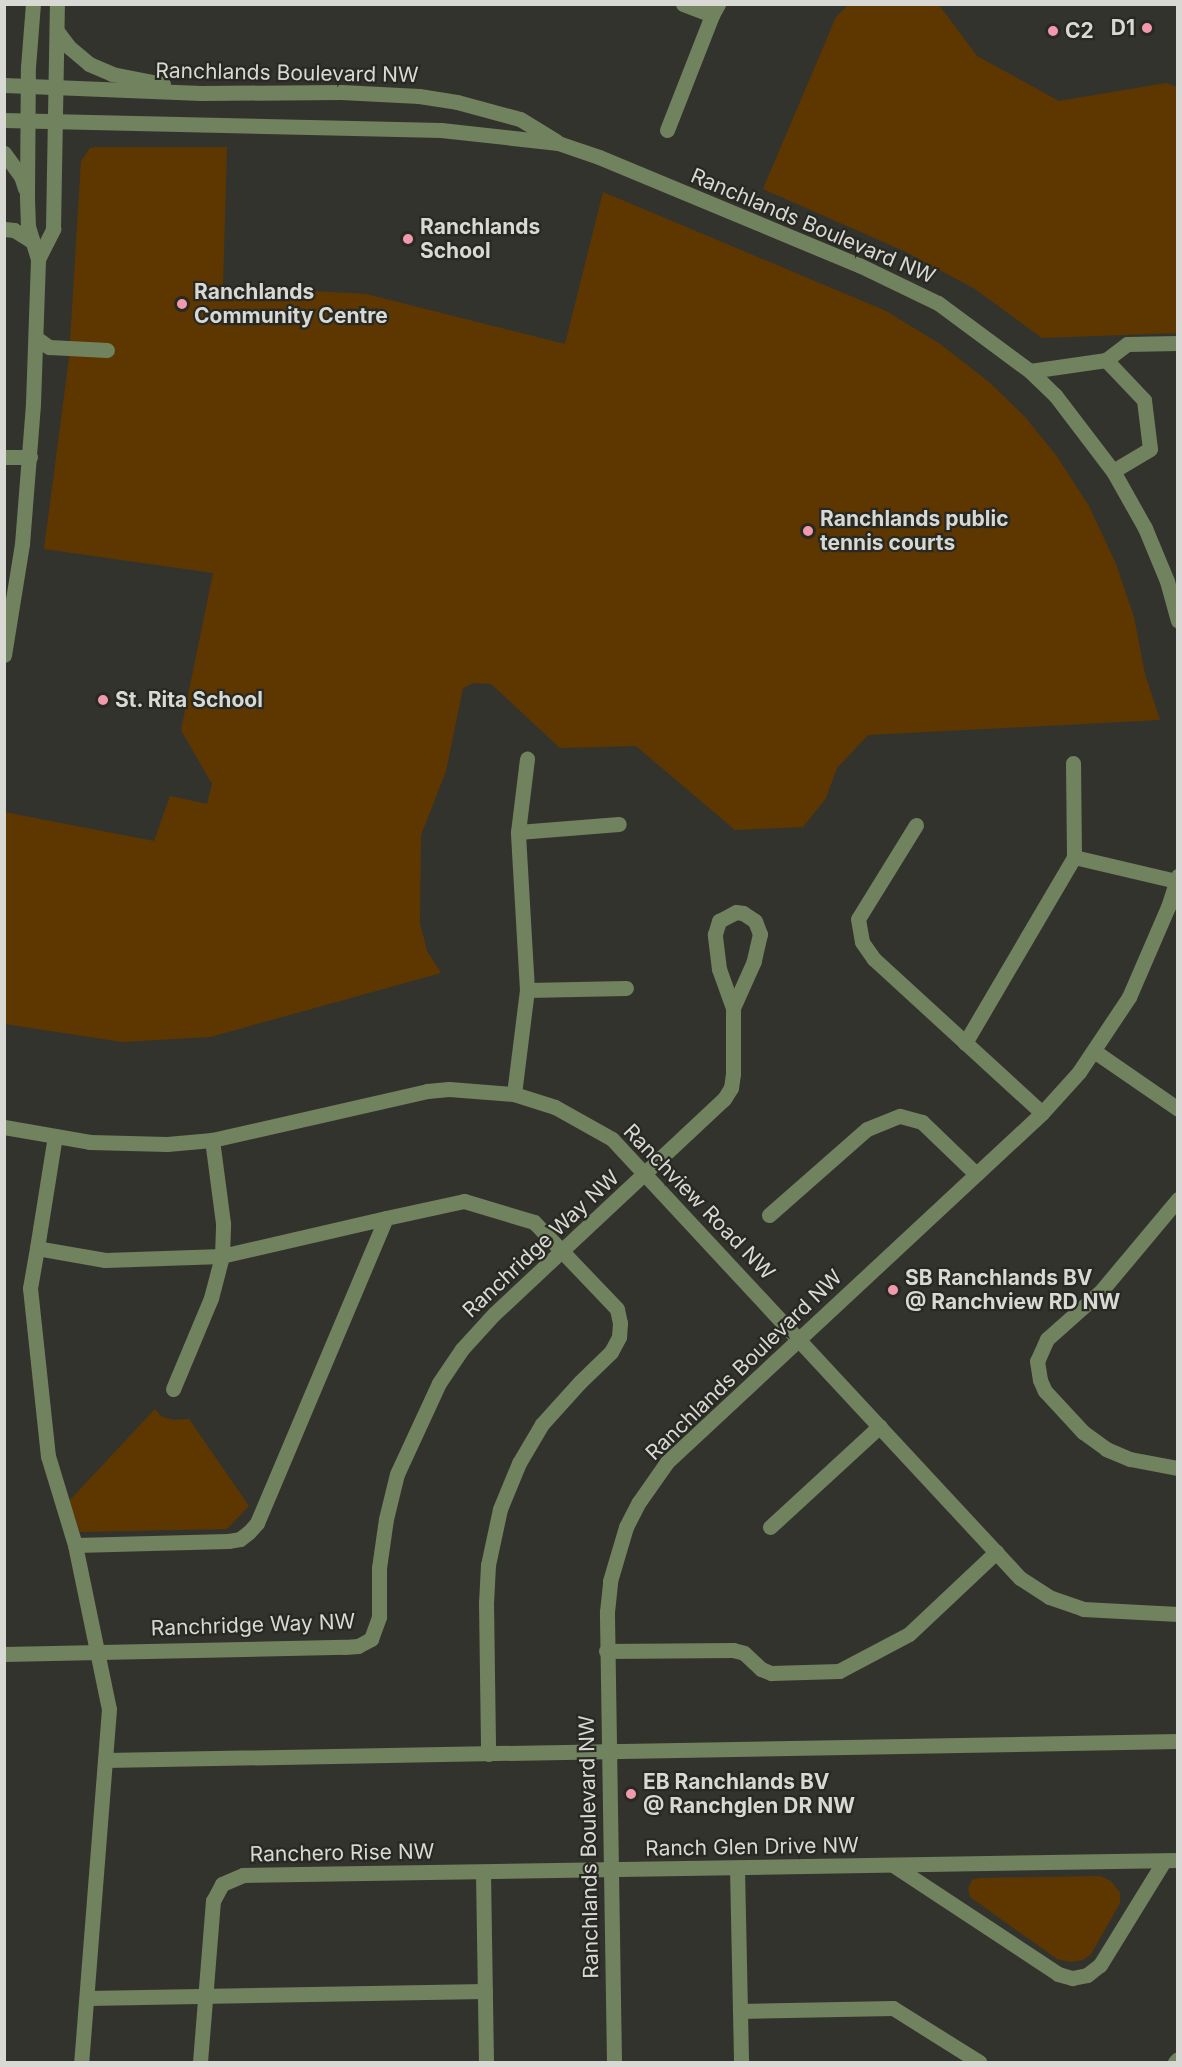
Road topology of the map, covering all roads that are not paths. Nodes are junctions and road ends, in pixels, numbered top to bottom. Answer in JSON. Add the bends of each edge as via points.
{"nodes":[{"id":1,"x":33,"y":4,"type":"edge"},
{"id":2,"x":57,"y":4,"type":"edge"},
{"id":3,"x":683,"y":4,"type":"edge"},
{"id":4,"x":715,"y":10,"type":"edge"},
{"id":5,"x":57,"y":31,"type":"junction"},
{"id":6,"x":4,"y":85,"type":"edge"},
{"id":7,"x":28,"y":86,"type":"junction"},
{"id":8,"x":56,"y":88,"type":"junction"},
{"id":9,"x":201,"y":93,"type":"junction"},
{"id":10,"x":4,"y":120,"type":"edge"},
{"id":11,"x":29,"y":120,"type":"junction"},
{"id":12,"x":56,"y":120,"type":"junction"},
{"id":13,"x":667,"y":130,"type":"dead end"},
{"id":14,"x":558,"y":143,"type":"junction"},
{"id":15,"x":4,"y":153,"type":"edge"},
{"id":16,"x":27,"y":196,"type":"junction"},
{"id":17,"x":4,"y":229,"type":"edge"},
{"id":18,"x":33,"y":242,"type":"junction"},
{"id":19,"x":38,"y":259,"type":"junction"},
{"id":20,"x":36,"y":338,"type":"junction"},
{"id":21,"x":1178,"y":343,"type":"edge"},
{"id":22,"x":107,"y":350,"type":"dead end"},
{"id":23,"x":1106,"y":360,"type":"junction"},
{"id":24,"x":1030,"y":371,"type":"junction"},
{"id":25,"x":4,"y":457,"type":"edge"},
{"id":26,"x":30,"y":457,"type":"junction"},
{"id":27,"x":1113,"y":471,"type":"junction"},
{"id":28,"x":1178,"y":621,"type":"edge"},
{"id":29,"x":4,"y":655,"type":"edge"},
{"id":30,"x":527,"y":759,"type":"dead end"},
{"id":31,"x":1073,"y":763,"type":"dead end"},
{"id":32,"x":619,"y":824,"type":"dead end"},
{"id":33,"x":916,"y":825,"type":"dead end"},
{"id":34,"x":518,"y":832,"type":"junction"},
{"id":35,"x":1074,"y":857,"type":"junction"},
{"id":36,"x":1177,"y":878,"type":"edge"},
{"id":37,"x":626,"y":988,"type":"dead end"},
{"id":38,"x":527,"y":990,"type":"junction"},
{"id":39,"x":733,"y":1008,"type":"junction"},
{"id":40,"x":965,"y":1043,"type":"junction"},
{"id":41,"x":1094,"y":1051,"type":"junction"},
{"id":42,"x":514,"y":1094,"type":"junction"},
{"id":43,"x":1178,"y":1109,"type":"edge"},
{"id":44,"x":1042,"y":1113,"type":"junction"},
{"id":45,"x":4,"y":1127,"type":"edge"},
{"id":46,"x":55,"y":1136,"type":"junction"},
{"id":47,"x":212,"y":1140,"type":"junction"},
{"id":48,"x":976,"y":1174,"type":"junction"},
{"id":49,"x":645,"y":1175,"type":"junction"},
{"id":50,"x":1178,"y":1199,"type":"edge"},
{"id":51,"x":769,"y":1215,"type":"dead end"},
{"id":52,"x":386,"y":1218,"type":"junction"},
{"id":53,"x":37,"y":1248,"type":"junction"},
{"id":54,"x":561,"y":1252,"type":"junction"},
{"id":55,"x":222,"y":1256,"type":"junction"},
{"id":56,"x":800,"y":1340,"type":"junction"},
{"id":57,"x":172,"y":1389,"type":"dead end"},
{"id":58,"x":880,"y":1426,"type":"junction"},
{"id":59,"x":1178,"y":1468,"type":"edge"},
{"id":60,"x":770,"y":1527,"type":"dead end"},
{"id":61,"x":75,"y":1545,"type":"junction"},
{"id":62,"x":996,"y":1552,"type":"junction"},
{"id":63,"x":1178,"y":1614,"type":"edge"},
{"id":64,"x":95,"y":1651,"type":"junction"},
{"id":65,"x":606,"y":1651,"type":"junction"},
{"id":66,"x":4,"y":1654,"type":"edge"},
{"id":67,"x":1178,"y":1742,"type":"edge"},
{"id":68,"x":608,"y":1752,"type":"junction"},
{"id":69,"x":488,"y":1754,"type":"junction"},
{"id":70,"x":105,"y":1760,"type":"junction"},
{"id":71,"x":1171,"y":1860,"type":"edge"},
{"id":72,"x":893,"y":1865,"type":"junction"},
{"id":73,"x":737,"y":1868,"type":"junction"},
{"id":74,"x":611,"y":1870,"type":"junction"},
{"id":75,"x":483,"y":1872,"type":"junction"},
{"id":76,"x":485,"y":1991,"type":"junction"},
{"id":77,"x":205,"y":1997,"type":"junction"},
{"id":78,"x":87,"y":1998,"type":"junction"},
{"id":79,"x":740,"y":2011,"type":"junction"},
{"id":80,"x":1178,"y":2059,"type":"edge"},
{"id":81,"x":81,"y":2062,"type":"edge"},
{"id":82,"x":200,"y":2062,"type":"edge"},
{"id":83,"x":486,"y":2062,"type":"edge"},
{"id":84,"x":614,"y":2062,"type":"edge"},
{"id":85,"x":741,"y":2062,"type":"edge"},
{"id":86,"x":979,"y":2062,"type":"edge"},
{"id":87,"x":1175,"y":2062,"type":"edge"}],
"edges":[{"from":1,"to":7,"type":"street"},
{"from":2,"to":5,"type":"street"},
{"from":3,"to":4,"type":"street"},
{"from":4,"to":13,"type":"street"},
{"from":5,"to":8,"type":"street"},
{"from":5,"to":9,"type":"street","via":[[81,59],[112,74]]},
{"from":6,"to":7,"type":"street","name":"Ranchlands Boulevard NW"},
{"from":7,"to":8,"type":"street","name":"Ranchlands Boulevard NW"},
{"from":7,"to":11,"type":"street"},
{"from":8,"to":9,"type":"street","name":"Ranchlands Boulevard NW"},
{"from":8,"to":12,"type":"street"},
{"from":9,"to":14,"type":"street","name":"Ranchlands Boulevard NW","via":[[419,96],[520,119]]},
{"from":10,"to":11,"type":"street","name":"Ranchlands Boulevard NW"},
{"from":11,"to":12,"type":"street","name":"Ranchlands Boulevard NW"},
{"from":11,"to":16,"type":"street"},
{"from":12,"to":14,"type":"street","name":"Ranchlands Boulevard NW","via":[[441,130]]},
{"from":12,"to":19,"type":"street","via":[[53,229]]},
{"from":14,"to":24,"type":"street","name":"Ranchlands Boulevard NW","via":[[912,289],[970,325]]},
{"from":15,"to":16,"type":"street","via":[[21,176]]},
{"from":16,"to":18,"type":"street","via":[[28,227]]},
{"from":17,"to":18,"type":"street","via":[[14,230]]},
{"from":18,"to":19,"type":"street"},
{"from":19,"to":20,"type":"street"},
{"from":20,"to":22,"type":"street","via":[[49,347]]},
{"from":20,"to":26,"type":"street"},
{"from":21,"to":23,"type":"street","via":[[1127,344]]},
{"from":23,"to":24,"type":"street"},
{"from":23,"to":27,"type":"street","via":[[1144,400],[1150,450]]},
{"from":24,"to":27,"type":"street","name":"Ranchlands Boulevard NW","via":[[1055,395]]},
{"from":25,"to":26,"type":"street"},
{"from":26,"to":29,"type":"street","via":[[16,590]]},
{"from":27,"to":28,"type":"street","name":"Ranchlands Boulevard NW","via":[[1145,528],[1167,581]]},
{"from":30,"to":34,"type":"street"},
{"from":31,"to":35,"type":"street"},
{"from":32,"to":34,"type":"street"},
{"from":33,"to":40,"type":"street","via":[[858,919],[862,942],[874,959]]},
{"from":34,"to":38,"type":"street"},
{"from":35,"to":36,"type":"street"},
{"from":35,"to":40,"type":"street"},
{"from":36,"to":41,"type":"street","name":"Ranchlands Boulevard NW","via":[[1160,929],[1129,998]]},
{"from":37,"to":38,"type":"street"},
{"from":38,"to":42,"type":"street"},
{"from":39,"to":39,"type":"street","via":[[754,961],[760,934],[755,921],[736,912],[719,921],[715,934],[719,969]]},
{"from":39,"to":49,"type":"street","name":"Ranchridge Way NW","via":[[730,1088],[724,1099]]},
{"from":40,"to":44,"type":"street"},
{"from":41,"to":43,"type":"street"},
{"from":41,"to":44,"type":"street","name":"Ranchlands Boulevard NW"},
{"from":42,"to":47,"type":"street","name":"Ranchview Road NW","via":[[471,1089],[427,1091]]},
{"from":42,"to":49,"type":"street","name":"Ranchview Road NW","via":[[555,1107],[594,1127],[612,1139]]},
{"from":44,"to":48,"type":"street","name":"Ranchlands Boulevard NW"},
{"from":45,"to":46,"type":"street","name":"Ranchview Road NW"},
{"from":46,"to":47,"type":"street","name":"Ranchview Road NW","via":[[132,1144]]},
{"from":46,"to":53,"type":"street"},
{"from":47,"to":55,"type":"street","via":[[223,1224]]},
{"from":48,"to":51,"type":"street","via":[[922,1122],[900,1116],[867,1129]]},
{"from":48,"to":56,"type":"street","name":"Ranchlands Boulevard NW"},
{"from":49,"to":54,"type":"street","name":"Ranchridge Way NW"},
{"from":49,"to":56,"type":"street","name":"Ranchview Road NW"},
{"from":50,"to":59,"type":"street","via":[[1101,1291],[1047,1339],[1037,1361],[1045,1391],[1083,1432],[1106,1449],[1130,1459]]},
{"from":52,"to":54,"type":"street","via":[[464,1201],[534,1222]]},
{"from":52,"to":55,"type":"street"},
{"from":52,"to":61,"type":"street","via":[[257,1523],[249,1532],[228,1541]]},
{"from":53,"to":55,"type":"street","via":[[105,1260]]},
{"from":53,"to":61,"type":"street","via":[[30,1288],[48,1456]]},
{"from":54,"to":64,"type":"street","name":"Ranchridge Way NW","via":[[462,1349],[410,1443],[397,1474],[386,1519],[379,1568],[380,1617],[371,1639],[345,1647]]},
{"from":54,"to":69,"type":"street","via":[[617,1309],[619,1337],[611,1352],[542,1424],[519,1463],[500,1509],[488,1565],[486,1602]]},
{"from":55,"to":57,"type":"street","via":[[211,1298]]},
{"from":56,"to":58,"type":"street","name":"Ranchview Road NW"},
{"from":56,"to":65,"type":"street","name":"Ranchlands Boulevard NW","via":[[667,1462],[639,1502],[626,1527],[609,1581]]},
{"from":58,"to":60,"type":"street"},
{"from":58,"to":62,"type":"street","name":"Ranchview Road NW"},
{"from":61,"to":64,"type":"street"},
{"from":62,"to":63,"type":"street","name":"Ranchview Road NW","via":[[1020,1578],[1066,1604],[1100,1611]]},
{"from":62,"to":65,"type":"street","via":[[909,1634],[838,1671],[771,1673],[744,1653],[733,1650]]},
{"from":64,"to":66,"type":"street","name":"Ranchridge Way NW"},
{"from":64,"to":70,"type":"street","via":[[109,1709]]},
{"from":65,"to":68,"type":"street","name":"Ranchlands Boulevard NW"},
{"from":67,"to":68,"type":"street"},
{"from":68,"to":69,"type":"street"},
{"from":68,"to":74,"type":"street","name":"Ranchlands Boulevard NW"},
{"from":69,"to":70,"type":"street"},
{"from":70,"to":78,"type":"street"},
{"from":71,"to":72,"type":"street","name":"Ranch Glen Drive NW"},
{"from":71,"to":72,"type":"street","name":"Ranch Glen Drive NW","via":[[1100,1965],[1088,1975],[1072,1978],[1058,1974]]},
{"from":72,"to":73,"type":"street","name":"Ranch Glen Drive NW"},
{"from":73,"to":74,"type":"street","name":"Ranch Glen Drive NW"},
{"from":73,"to":79,"type":"street"},
{"from":74,"to":75,"type":"street","name":"Ranchero Rise NW"},
{"from":74,"to":84,"type":"street","name":"Ranchlands Boulevard NW"},
{"from":75,"to":76,"type":"street"},
{"from":75,"to":77,"type":"street","name":"Ranchero Rise NW","via":[[233,1877],[222,1884],[213,1901]]},
{"from":76,"to":77,"type":"street"},
{"from":76,"to":83,"type":"street"},
{"from":77,"to":78,"type":"street"},
{"from":77,"to":82,"type":"street","name":"Ranchero Rise NW"},
{"from":78,"to":81,"type":"street"},
{"from":79,"to":85,"type":"street"},
{"from":79,"to":86,"type":"street","via":[[894,2008]]},
{"from":80,"to":87,"type":"street"}]}
